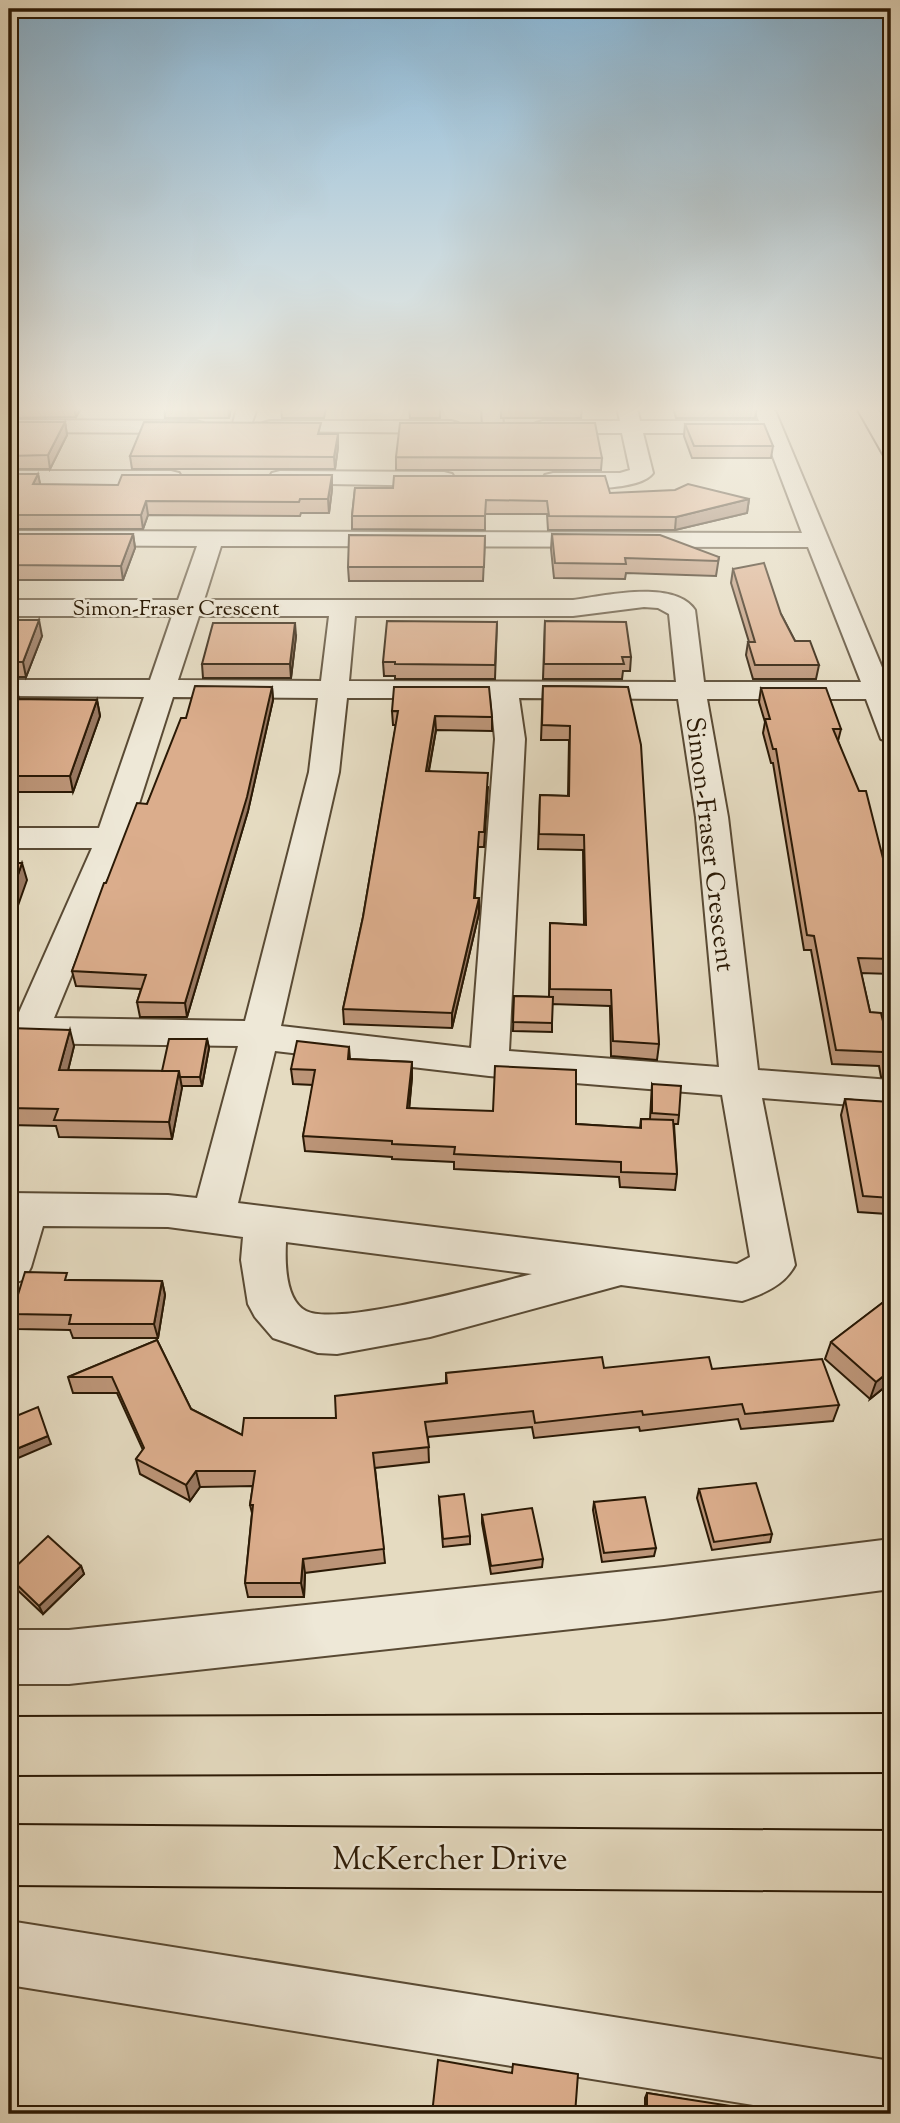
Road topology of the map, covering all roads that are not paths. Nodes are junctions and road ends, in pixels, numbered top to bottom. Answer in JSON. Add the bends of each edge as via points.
{"nodes":[{"id":1,"x":804,"y":507,"type":"edge"},
{"id":2,"x":9,"y":538,"type":"edge"},
{"id":3,"x":211,"y":539,"type":"junction"},
{"id":4,"x":817,"y":540,"type":"junction"},
{"id":5,"x":9,"y":608,"type":"edge"},
{"id":6,"x":187,"y":608,"type":"junction"},
{"id":7,"x":343,"y":608,"type":"junction"},
{"id":8,"x":9,"y":688,"type":"edge"},
{"id":9,"x":163,"y":689,"type":"junction"},
{"id":10,"x":334,"y":689,"type":"junction"},
{"id":11,"x":691,"y":689,"type":"junction"},
{"id":12,"x":504,"y":691,"type":"junction"},
{"id":13,"x":878,"y":691,"type":"junction"},
{"id":14,"x":891,"y":733,"type":"edge"},
{"id":15,"x":9,"y":838,"type":"edge"},
{"id":16,"x":112,"y":838,"type":"junction"},
{"id":17,"x":20,"y":1030,"type":"edge"},
{"id":18,"x":260,"y":1036,"type":"junction"},
{"id":19,"x":489,"y":1063,"type":"junction"},
{"id":20,"x":740,"y":1083,"type":"junction"},
{"id":21,"x":891,"y":1094,"type":"edge"},
{"id":22,"x":17,"y":1210,"type":"edge"},
{"id":23,"x":214,"y":1216,"type":"junction"},
{"id":24,"x":265,"y":1222,"type":"junction"},
{"id":25,"x":9,"y":1267,"type":"edge"},
{"id":26,"x":627,"y":1268,"type":"junction"},
{"id":27,"x":891,"y":1564,"type":"edge"},
{"id":28,"x":9,"y":1657,"type":"edge"},
{"id":29,"x":888,"y":1742,"type":"edge"},
{"id":30,"x":9,"y":1746,"type":"edge"},
{"id":31,"x":9,"y":1855,"type":"edge"},
{"id":32,"x":891,"y":1861,"type":"edge"},
{"id":33,"x":9,"y":1953,"type":"edge"},
{"id":34,"x":891,"y":2094,"type":"edge"}],
"edges":[{"from":1,"to":4,"type":"street"},
{"from":2,"to":3,"type":"street"},
{"from":3,"to":4,"type":"street"},
{"from":3,"to":6,"type":"street"},
{"from":4,"to":13,"type":"street"},
{"from":5,"to":6,"type":"street","name":"Simon-Fraser Crescent"},
{"from":6,"to":7,"type":"street","name":"Simon-Fraser Crescent"},
{"from":6,"to":9,"type":"street"},
{"from":7,"to":10,"type":"street"},
{"from":7,"to":11,"type":"street","name":"Simon-Fraser Crescent","via":[[573,608],[666,601],[682,610],[684,617]]},
{"from":8,"to":9,"type":"street"},
{"from":9,"to":10,"type":"street"},
{"from":9,"to":16,"type":"street"},
{"from":10,"to":12,"type":"street"},
{"from":10,"to":18,"type":"street","via":[[324,772]]},
{"from":11,"to":12,"type":"street"},
{"from":11,"to":13,"type":"street"},
{"from":11,"to":20,"type":"street","name":"Simon-Fraser Crescent","via":[[712,817]]},
{"from":12,"to":19,"type":"street","via":[[510,739]]},
{"from":13,"to":14,"type":"street"},
{"from":15,"to":16,"type":"street"},
{"from":16,"to":17,"type":"street"},
{"from":17,"to":18,"type":"street"},
{"from":18,"to":19,"type":"street"},
{"from":18,"to":23,"type":"street"},
{"from":19,"to":20,"type":"street"},
{"from":20,"to":21,"type":"street"},
{"from":20,"to":26,"type":"street","name":"Simon-Fraser Crescent","via":[[774,1265],[743,1283]]},
{"from":22,"to":23,"type":"street","name":"Simon-Fraser Crescent","via":[[168,1211]]},
{"from":22,"to":25,"type":"street"},
{"from":23,"to":24,"type":"street","name":"Simon-Fraser Crescent"},
{"from":24,"to":26,"type":"street","name":"Simon-Fraser Crescent"},
{"from":24,"to":26,"type":"street","name":"Simon-Fraser Crescent","via":[[263,1260],[271,1304],[289,1325],[318,1334],[338,1335],[430,1318]]},
{"from":27,"to":28,"type":"street","via":[[650,1595],[69,1657]]},
{"from":29,"to":30,"type":"main road"},
{"from":31,"to":32,"type":"main road","name":"McKercher Drive"},
{"from":33,"to":34,"type":"street"}]}
